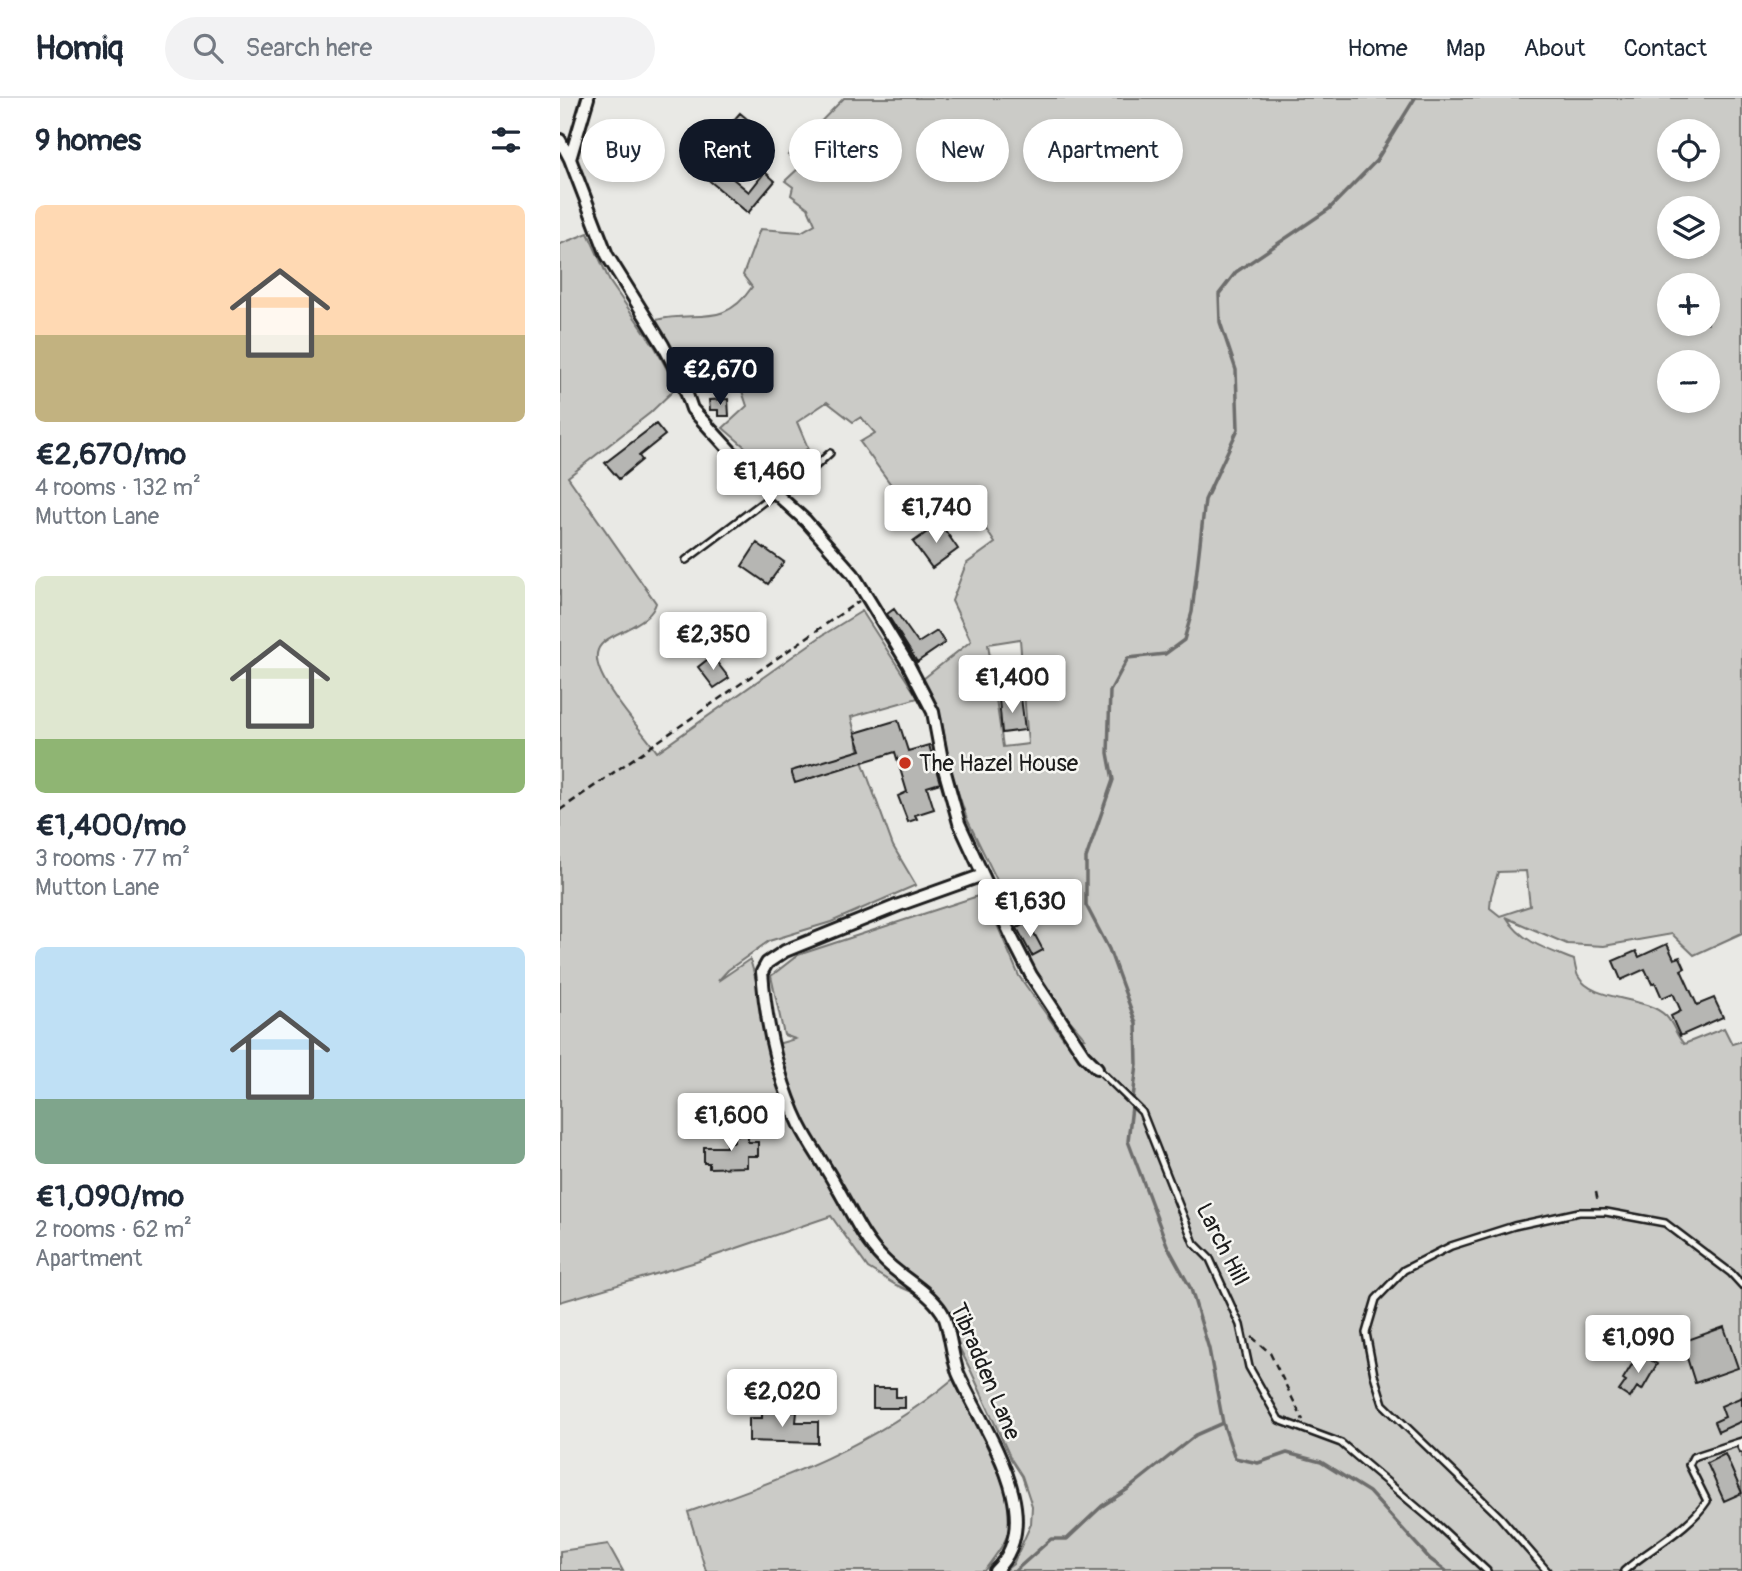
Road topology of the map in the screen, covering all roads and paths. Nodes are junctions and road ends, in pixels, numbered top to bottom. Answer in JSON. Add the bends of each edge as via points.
{"nodes":[{"id":1,"x":588,"y":98,"type":"edge"},
{"id":2,"x":560,"y":140,"type":"edge"},
{"id":3,"x":570,"y":159,"type":"junction"},
{"id":4,"x":830,"y":453,"type":"dead end"},
{"id":5,"x":774,"y":492,"type":"junction"},
{"id":6,"x":686,"y":560,"type":"dead end"},
{"id":7,"x":866,"y":596,"type":"junction"},
{"id":8,"x":560,"y":810,"type":"edge"},
{"id":9,"x":983,"y":875,"type":"junction"},
{"id":10,"x":1097,"y":1068,"type":"joint"},
{"id":11,"x":1742,"y":1285,"type":"edge"},
{"id":12,"x":1240,"y":1325,"type":"junction"},
{"id":13,"x":1309,"y":1433,"type":"junction"},
{"id":14,"x":1741,"y":1444,"type":"edge"},
{"id":15,"x":995,"y":1571,"type":"edge"},
{"id":16,"x":1487,"y":1571,"type":"edge"},
{"id":17,"x":1547,"y":1571,"type":"edge"},
{"id":18,"x":1624,"y":1571,"type":"edge"}],
"edges":[{"from":1,"to":3,"type":"street"},
{"from":2,"to":3,"type":"street","name":"Larch Hill"},
{"from":3,"to":5,"type":"street","name":"Larch Hill","via":[[607,255],[663,345],[692,409]]},
{"from":4,"to":5,"type":"lane","via":[[794,486]]},
{"from":5,"to":6,"type":"lane"},
{"from":5,"to":7,"type":"street","name":"Larch Hill","via":[[853,574]]},
{"from":7,"to":8,"type":"path"},
{"from":7,"to":9,"type":"street","name":"Larch Hill","via":[[933,712],[959,823]]},
{"from":9,"to":10,"type":"street","name":"Larch Hill","via":[[1031,975]]},
{"from":9,"to":15,"type":"street","name":"Tibradden Lane","via":[[785,951],[762,972],[772,1047],[801,1127],[858,1228],[882,1258],[944,1314],[958,1371],[1015,1497],[1015,1537],[1005,1562]]},
{"from":10,"to":12,"type":"lane","name":"Larch Hill","via":[[1142,1112],[1194,1243],[1210,1259]]},
{"from":11,"to":17,"type":"lane","via":[[1665,1223],[1579,1212],[1451,1246],[1404,1270],[1376,1299],[1366,1333],[1383,1404],[1500,1517]]},
{"from":12,"to":13,"type":"path","via":[[1270,1353]]},
{"from":12,"to":13,"type":"lane","name":"Larch Hill","via":[[1249,1367],[1279,1420]]},
{"from":13,"to":16,"type":"lane","name":"Larch Hill","via":[[1341,1443]]},
{"from":14,"to":18,"type":"lane","via":[[1693,1457],[1689,1465],[1707,1501],[1695,1518]]}]}
